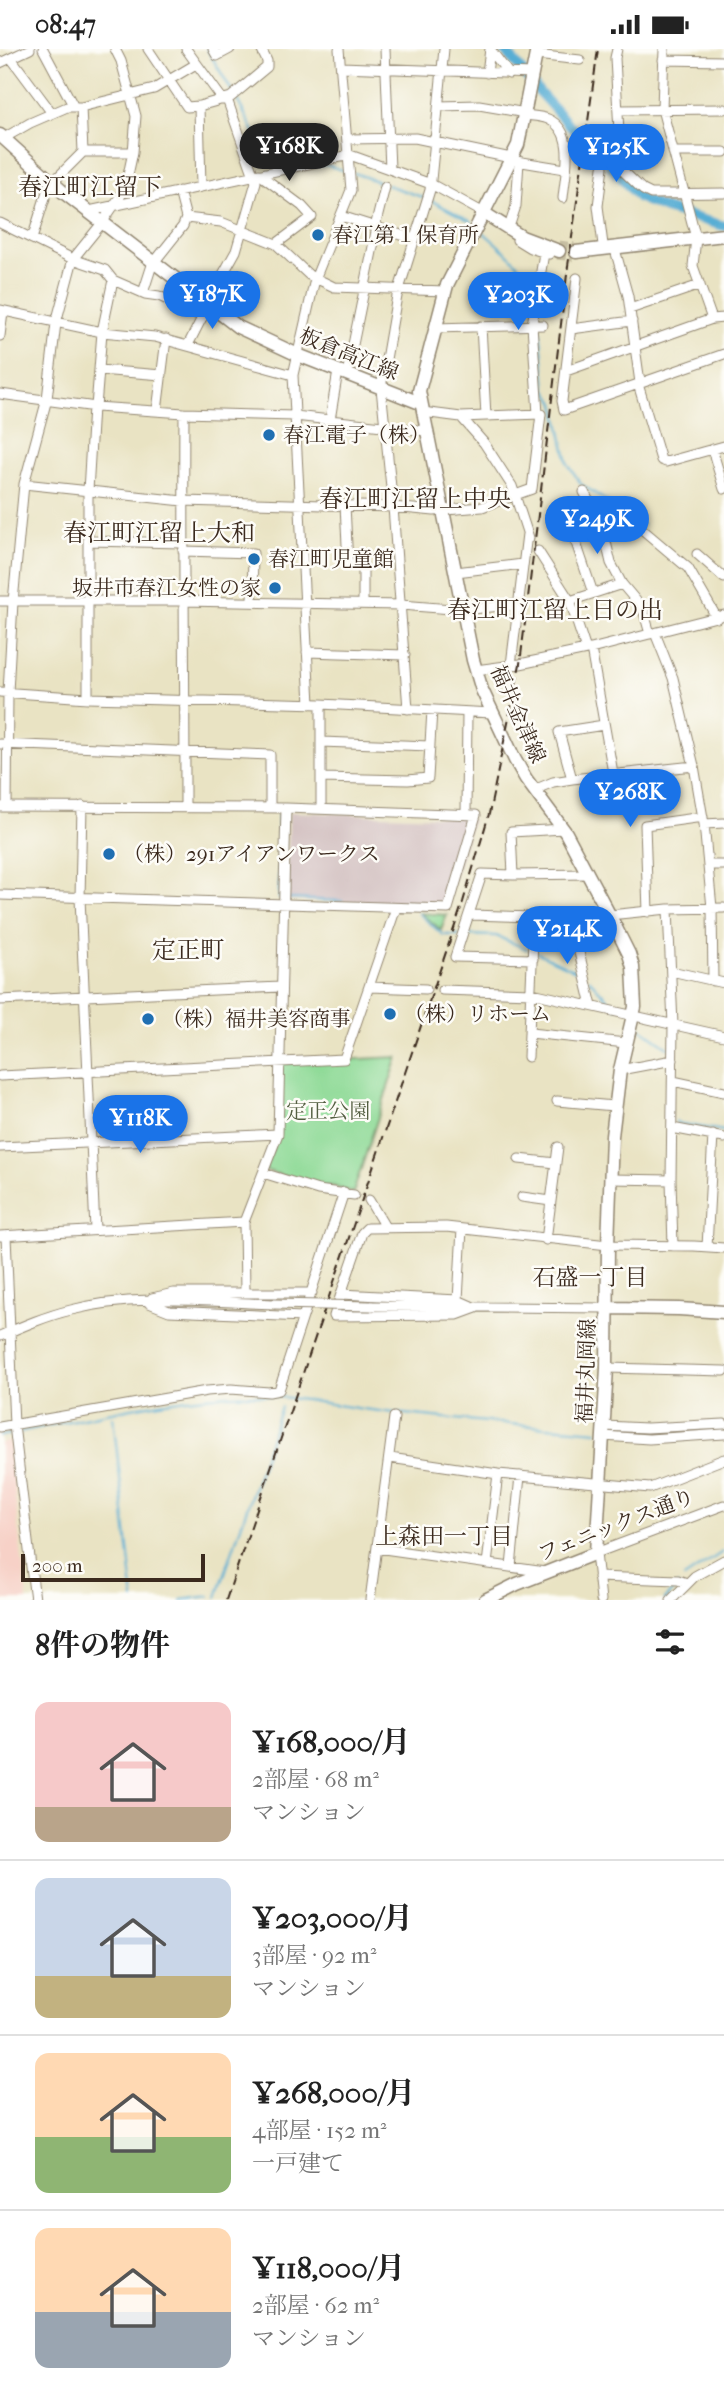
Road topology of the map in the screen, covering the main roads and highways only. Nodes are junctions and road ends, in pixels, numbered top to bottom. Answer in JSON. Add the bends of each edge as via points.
{"nodes":[{"id":1,"x":535,"y":61,"type":"edge"},
{"id":2,"x":2,"y":136,"type":"edge"},
{"id":3,"x":484,"y":213,"type":"junction"},
{"id":4,"x":724,"y":235,"type":"edge"},
{"id":5,"x":558,"y":251,"type":"tunnel mouth"},
{"id":6,"x":575,"y":252,"type":"tunnel mouth"},
{"id":7,"x":421,"y":408,"type":"junction"},
{"id":8,"x":607,"y":1308,"type":"junction"},
{"id":9,"x":724,"y":1312,"type":"edge"},
{"id":10,"x":596,"y":1553,"type":"joint"},
{"id":11,"x":501,"y":1596,"type":"edge"},
{"id":12,"x":485,"y":1600,"type":"edge"}],
"edges":[{"from":1,"to":3,"type":"main road","name":"福井金津線","via":[[514,160]]},
{"from":2,"to":7,"type":"main road","name":"板倉高江線","via":[[51,182],[238,327]]},
{"from":3,"to":5,"type":"main road"},
{"from":3,"to":7,"type":"main road","name":"福井金津線","via":[[445,292],[419,388]]},
{"from":4,"to":6,"type":"main road"},
{"from":7,"to":8,"type":"main road","name":"福井金津線","via":[[476,670],[492,713],[515,760],[564,829],[633,967],[633,1015],[614,1106]]},
{"from":8,"to":9,"type":"main road","name":"福井丸岡線"},
{"from":8,"to":10,"type":"main road","name":"福井丸岡線"},
{"from":10,"to":11,"type":"main road","name":"フェニックス通り","via":[[545,1572]]},
{"from":11,"to":12,"type":"main road","name":"フェニックス通り"}]}
